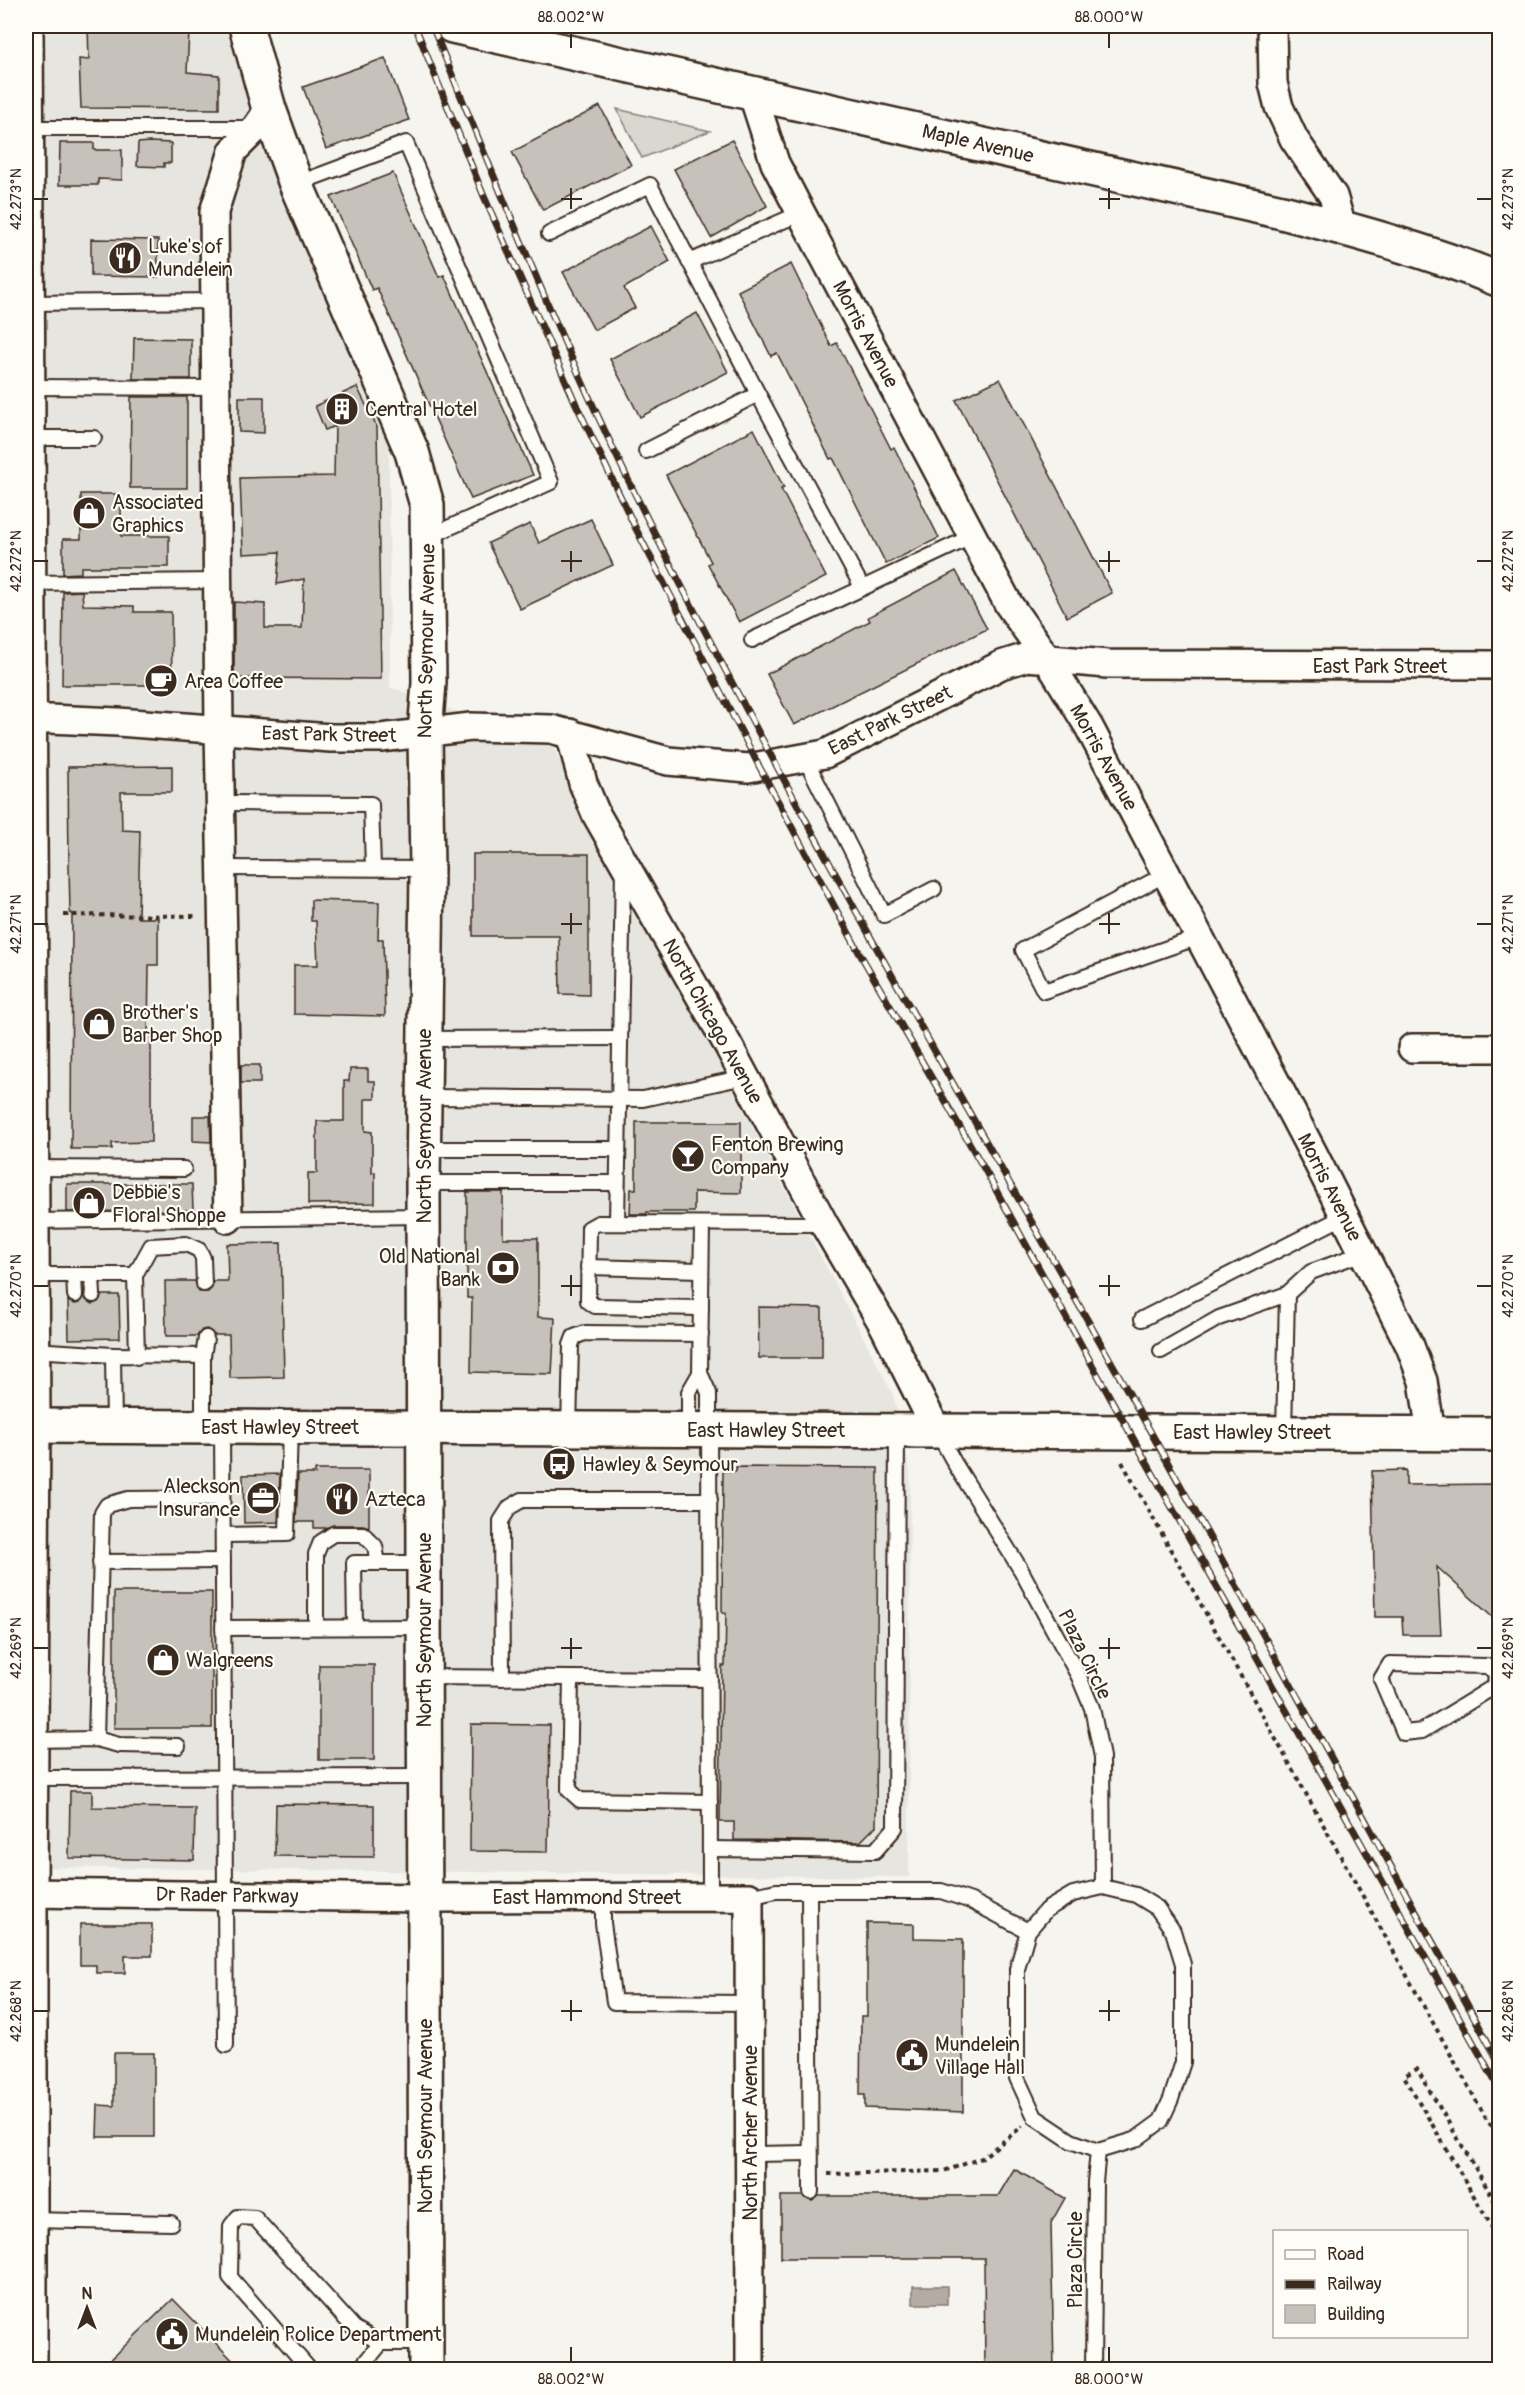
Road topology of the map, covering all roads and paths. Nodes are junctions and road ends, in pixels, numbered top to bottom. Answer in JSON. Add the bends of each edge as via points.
{"nodes":[{"id":1,"x":26,"y":26,"type":"edge"},
{"id":2,"x":246,"y":26,"type":"edge"},
{"id":3,"x":1272,"y":26,"type":"edge"},
{"id":4,"x":473,"y":28,"type":"edge"},
{"id":5,"x":26,"y":80,"type":"edge"},
{"id":6,"x":752,"y":92,"type":"junction"},
{"id":7,"x":262,"y":118,"type":"junction"},
{"id":8,"x":26,"y":137,"type":"edge"},
{"id":9,"x":296,"y":184,"type":"junction"},
{"id":10,"x":801,"y":213,"type":"junction"},
{"id":11,"x":1342,"y":227,"type":"junction"},
{"id":12,"x":549,"y":234,"type":"dead end"},
{"id":13,"x":26,"y":243,"type":"edge"},
{"id":14,"x":689,"y":262,"type":"junction"},
{"id":15,"x":1500,"y":280,"type":"edge"},
{"id":16,"x":215,"y":301,"type":"junction"},
{"id":17,"x":28,"y":303,"type":"junction"},
{"id":18,"x":216,"y":388,"type":"junction"},
{"id":19,"x":758,"y":394,"type":"junction"},
{"id":20,"x":27,"y":395,"type":"edge"},
{"id":21,"x":28,"y":438,"type":"junction"},
{"id":22,"x":94,"y":438,"type":"dead end"},
{"id":23,"x":646,"y":451,"type":"dead end"},
{"id":24,"x":973,"y":536,"type":"junction"},
{"id":25,"x":428,"y":537,"type":"junction"},
{"id":26,"x":218,"y":581,"type":"junction"},
{"id":27,"x":27,"y":583,"type":"edge"},
{"id":28,"x":862,"y":587,"type":"junction"},
{"id":29,"x":752,"y":640,"type":"dead end"},
{"id":30,"x":1048,"y":660,"type":"junction"},
{"id":31,"x":1500,"y":665,"type":"edge"},
{"id":32,"x":28,"y":718,"type":"edge"},
{"id":33,"x":219,"y":729,"type":"junction"},
{"id":34,"x":425,"y":733,"type":"junction"},
{"id":35,"x":570,"y":733,"type":"junction"},
{"id":36,"x":805,"y":758,"type":"junction"},
{"id":37,"x":221,"y":803,"type":"junction"},
{"id":38,"x":623,"y":861,"type":"junction"},
{"id":39,"x":222,"y":868,"type":"junction"},
{"id":40,"x":373,"y":868,"type":"junction"},
{"id":41,"x":427,"y":869,"type":"junction"},
{"id":42,"x":1166,"y":874,"type":"junction"},
{"id":43,"x":934,"y":889,"type":"dead end"},
{"id":44,"x":64,"y":915,"type":"dead end"},
{"id":45,"x":223,"y":916,"type":"junction"},
{"id":46,"x":1199,"y":937,"type":"junction"},
{"id":47,"x":620,"y":1038,"type":"junction"},
{"id":48,"x":425,"y":1040,"type":"junction"},
{"id":49,"x":1412,"y":1048,"type":"dead end"},
{"id":50,"x":1500,"y":1048,"type":"edge"},
{"id":51,"x":745,"y":1077,"type":"junction"},
{"id":52,"x":426,"y":1097,"type":"junction"},
{"id":53,"x":619,"y":1098,"type":"junction"},
{"id":54,"x":29,"y":1110,"type":"edge"},
{"id":55,"x":424,"y":1149,"type":"junction"},
{"id":56,"x":618,"y":1149,"type":"junction"},
{"id":57,"x":32,"y":1168,"type":"junction"},
{"id":58,"x":184,"y":1169,"type":"dead end"},
{"id":59,"x":423,"y":1183,"type":"junction"},
{"id":60,"x":617,"y":1183,"type":"junction"},
{"id":61,"x":424,"y":1216,"type":"junction"},
{"id":62,"x":1345,"y":1216,"type":"junction"},
{"id":63,"x":228,"y":1219,"type":"junction"},
{"id":64,"x":32,"y":1221,"type":"junction"},
{"id":65,"x":616,"y":1223,"type":"junction"},
{"id":66,"x":702,"y":1224,"type":"junction"},
{"id":67,"x":824,"y":1224,"type":"junction"},
{"id":68,"x":1363,"y":1253,"type":"junction"},
{"id":69,"x":588,"y":1267,"type":"junction"},
{"id":70,"x":701,"y":1270,"type":"junction"},
{"id":71,"x":74,"y":1275,"type":"junction"},
{"id":72,"x":92,"y":1275,"type":"junction"},
{"id":73,"x":135,"y":1275,"type":"junction"},
{"id":74,"x":204,"y":1284,"type":"dead end"},
{"id":75,"x":1287,"y":1294,"type":"junction"},
{"id":76,"x":75,"y":1295,"type":"dead end"},
{"id":77,"x":93,"y":1295,"type":"dead end"},
{"id":78,"x":30,"y":1306,"type":"edge"},
{"id":79,"x":701,"y":1308,"type":"junction"},
{"id":80,"x":1142,"y":1319,"type":"dead end"},
{"id":81,"x":700,"y":1334,"type":"junction"},
{"id":82,"x":206,"y":1338,"type":"dead end"},
{"id":83,"x":1161,"y":1351,"type":"dead end"},
{"id":84,"x":113,"y":1355,"type":"junction"},
{"id":85,"x":203,"y":1356,"type":"junction"},
{"id":86,"x":137,"y":1357,"type":"junction"},
{"id":87,"x":700,"y":1373,"type":"junction"},
{"id":88,"x":29,"y":1426,"type":"edge"},
{"id":89,"x":114,"y":1426,"type":"junction"},
{"id":90,"x":212,"y":1427,"type":"junction"},
{"id":91,"x":290,"y":1428,"type":"junction"},
{"id":92,"x":424,"y":1428,"type":"junction"},
{"id":93,"x":569,"y":1429,"type":"junction"},
{"id":94,"x":699,"y":1430,"type":"junction"},
{"id":95,"x":897,"y":1431,"type":"junction"},
{"id":96,"x":937,"y":1431,"type":"junction"},
{"id":97,"x":1284,"y":1433,"type":"junction"},
{"id":98,"x":1431,"y":1433,"type":"junction"},
{"id":99,"x":1500,"y":1434,"type":"edge"},
{"id":100,"x":1122,"y":1462,"type":"dead end"},
{"id":101,"x":222,"y":1498,"type":"junction"},
{"id":102,"x":710,"y":1500,"type":"junction"},
{"id":103,"x":223,"y":1535,"type":"junction"},
{"id":104,"x":29,"y":1557,"type":"edge"},
{"id":105,"x":223,"y":1561,"type":"junction"},
{"id":106,"x":100,"y":1562,"type":"junction"},
{"id":107,"x":378,"y":1563,"type":"junction"},
{"id":108,"x":424,"y":1563,"type":"junction"},
{"id":109,"x":29,"y":1624,"type":"edge"},
{"id":110,"x":316,"y":1627,"type":"junction"},
{"id":111,"x":355,"y":1627,"type":"junction"},
{"id":112,"x":424,"y":1627,"type":"junction"},
{"id":113,"x":223,"y":1628,"type":"junction"},
{"id":114,"x":28,"y":1664,"type":"edge"},
{"id":115,"x":1498,"y":1673,"type":"edge"},
{"id":116,"x":424,"y":1677,"type":"junction"},
{"id":117,"x":502,"y":1678,"type":"junction"},
{"id":118,"x":571,"y":1678,"type":"junction"},
{"id":119,"x":710,"y":1679,"type":"junction"},
{"id":120,"x":29,"y":1726,"type":"edge"},
{"id":121,"x":96,"y":1739,"type":"junction"},
{"id":122,"x":178,"y":1746,"type":"dead end"},
{"id":123,"x":224,"y":1775,"type":"junction"},
{"id":124,"x":425,"y":1776,"type":"junction"},
{"id":125,"x":28,"y":1778,"type":"edge"},
{"id":126,"x":710,"y":1802,"type":"junction"},
{"id":127,"x":710,"y":1849,"type":"junction"},
{"id":128,"x":1103,"y":1887,"type":"junction"},
{"id":129,"x":809,"y":1891,"type":"junction"},
{"id":130,"x":28,"y":1893,"type":"edge"},
{"id":131,"x":225,"y":1895,"type":"junction"},
{"id":132,"x":603,"y":1897,"type":"junction"},
{"id":133,"x":750,"y":1897,"type":"junction"},
{"id":134,"x":425,"y":1898,"type":"junction"},
{"id":135,"x":710,"y":1898,"type":"junction"},
{"id":136,"x":1028,"y":1931,"type":"junction"},
{"id":137,"x":749,"y":2003,"type":"junction"},
{"id":138,"x":226,"y":2045,"type":"dead end"},
{"id":139,"x":28,"y":2069,"type":"edge"},
{"id":140,"x":1035,"y":2117,"type":"junction"},
{"id":141,"x":1500,"y":2137,"type":"edge"},
{"id":142,"x":1098,"y":2151,"type":"junction"},
{"id":143,"x":810,"y":2153,"type":"junction"},
{"id":144,"x":750,"y":2154,"type":"junction"},
{"id":145,"x":28,"y":2165,"type":"edge"},
{"id":146,"x":821,"y":2174,"type":"dead end"},
{"id":147,"x":811,"y":2192,"type":"dead end"},
{"id":148,"x":28,"y":2208,"type":"edge"},
{"id":149,"x":1500,"y":2210,"type":"edge"},
{"id":150,"x":171,"y":2223,"type":"dead end"},
{"id":151,"x":1500,"y":2241,"type":"edge"},
{"id":152,"x":381,"y":2343,"type":"junction"},
{"id":153,"x":426,"y":2356,"type":"edge"},
{"id":154,"x":29,"y":2358,"type":"edge"},
{"id":155,"x":310,"y":2370,"type":"edge"},
{"id":156,"x":359,"y":2370,"type":"edge"},
{"id":157,"x":750,"y":2370,"type":"edge"},
{"id":158,"x":1093,"y":2370,"type":"edge"}],
"edges":[{"from":1,"to":5,"type":"street"},
{"from":2,"to":7,"type":"street","name":"North Seymour Avenue"},
{"from":3,"to":11,"type":"street","via":[[1279,107],[1294,139],[1333,196]]},
{"from":4,"to":6,"type":"street","name":"Maple Avenue"},
{"from":5,"to":8,"type":"street"},
{"from":6,"to":10,"type":"street","name":"Morris Avenue","via":[[775,163]]},
{"from":6,"to":11,"type":"street","name":"Maple Avenue"},
{"from":7,"to":8,"type":"lane"},
{"from":7,"to":9,"type":"street","name":"North Seymour Avenue"},
{"from":7,"to":16,"type":"street","via":[[232,151],[214,212]]},
{"from":8,"to":13,"type":"street"},
{"from":9,"to":25,"type":"street","name":"North Seymour Avenue","via":[[412,453],[427,505]]},
{"from":9,"to":25,"type":"lane","via":[[406,143],[551,482]]},
{"from":10,"to":14,"type":"lane"},
{"from":10,"to":24,"type":"street","name":"Morris Avenue"},
{"from":11,"to":15,"type":"street","name":"Maple Avenue"},
{"from":12,"to":14,"type":"lane","via":[[650,185]]},
{"from":13,"to":17,"type":"street"},
{"from":14,"to":19,"type":"lane"},
{"from":16,"to":17,"type":"lane"},
{"from":16,"to":18,"type":"street"},
{"from":17,"to":20,"type":"street"},
{"from":18,"to":20,"type":"lane"},
{"from":18,"to":26,"type":"street"},
{"from":19,"to":23,"type":"lane"},
{"from":19,"to":28,"type":"lane"},
{"from":20,"to":21,"type":"street"},
{"from":21,"to":22,"type":"lane"},
{"from":21,"to":27,"type":"street"},
{"from":24,"to":28,"type":"lane"},
{"from":24,"to":30,"type":"street","name":"Morris Avenue","via":[[1009,605]]},
{"from":25,"to":34,"type":"street","name":"North Seymour Avenue","via":[[429,682]]},
{"from":26,"to":27,"type":"lane"},
{"from":26,"to":33,"type":"street"},
{"from":27,"to":32,"type":"street"},
{"from":28,"to":29,"type":"lane"},
{"from":30,"to":31,"type":"street","name":"East Park Street","via":[[1107,664]]},
{"from":30,"to":36,"type":"street","name":"East Park Street","via":[[1027,657],[1001,665],[825,754]]},
{"from":30,"to":42,"type":"street","name":"Morris Avenue","via":[[1089,727]]},
{"from":32,"to":33,"type":"street","name":"East Park Street"},
{"from":32,"to":54,"type":"street"},
{"from":33,"to":34,"type":"street","name":"East Park Street","via":[[331,738]]},
{"from":33,"to":37,"type":"street"},
{"from":34,"to":35,"type":"street","name":"East Park Street","via":[[471,727]]},
{"from":34,"to":41,"type":"street","name":"North Seymour Avenue"},
{"from":35,"to":36,"type":"street","name":"East Park Street","via":[[668,761],[748,768]]},
{"from":35,"to":38,"type":"street","name":"North Chicago Avenue","via":[[583,783]]},
{"from":36,"to":43,"type":"lane","via":[[884,915]]},
{"from":37,"to":39,"type":"street"},
{"from":37,"to":40,"type":"lane","via":[[371,804]]},
{"from":38,"to":47,"type":"lane"},
{"from":38,"to":51,"type":"street","name":"North Chicago Avenue"},
{"from":39,"to":40,"type":"lane"},
{"from":39,"to":45,"type":"street"},
{"from":40,"to":41,"type":"lane"},
{"from":41,"to":48,"type":"street","name":"North Seymour Avenue"},
{"from":42,"to":46,"type":"street","name":"Morris Avenue"},
{"from":42,"to":46,"type":"lane","via":[[1023,950],[1044,991]]},
{"from":44,"to":45,"type":"path"},
{"from":45,"to":63,"type":"street"},
{"from":46,"to":62,"type":"street","name":"Morris Avenue"},
{"from":47,"to":48,"type":"lane"},
{"from":47,"to":53,"type":"lane"},
{"from":48,"to":52,"type":"street","name":"North Seymour Avenue"},
{"from":49,"to":50,"type":"street"},
{"from":51,"to":53,"type":"lane","via":[[643,1099]]},
{"from":51,"to":67,"type":"street","name":"North Chicago Avenue"},
{"from":52,"to":53,"type":"lane"},
{"from":52,"to":55,"type":"street","name":"North Seymour Avenue"},
{"from":53,"to":56,"type":"lane"},
{"from":54,"to":57,"type":"street"},
{"from":55,"to":56,"type":"lane"},
{"from":55,"to":59,"type":"street","name":"North Seymour Avenue"},
{"from":56,"to":60,"type":"lane"},
{"from":57,"to":58,"type":"lane"},
{"from":57,"to":64,"type":"street"},
{"from":59,"to":60,"type":"lane"},
{"from":59,"to":61,"type":"street","name":"North Seymour Avenue"},
{"from":60,"to":65,"type":"lane"},
{"from":61,"to":63,"type":"lane"},
{"from":61,"to":92,"type":"street","name":"North Seymour Avenue"},
{"from":62,"to":68,"type":"street","name":"Morris Avenue"},
{"from":62,"to":80,"type":"lane"},
{"from":63,"to":64,"type":"lane"},
{"from":64,"to":78,"type":"street"},
{"from":65,"to":66,"type":"lane"},
{"from":65,"to":69,"type":"lane","via":[[598,1223],[589,1228]]},
{"from":66,"to":67,"type":"lane"},
{"from":66,"to":70,"type":"lane"},
{"from":67,"to":96,"type":"street","name":"North Chicago Avenue","via":[[884,1326]]},
{"from":68,"to":75,"type":"lane","via":[[1311,1272]]},
{"from":68,"to":98,"type":"street","name":"Morris Avenue","via":[[1423,1381]]},
{"from":69,"to":70,"type":"lane"},
{"from":69,"to":79,"type":"lane","via":[[588,1301],[595,1306]]},
{"from":70,"to":79,"type":"lane"},
{"from":71,"to":72,"type":"lane"},
{"from":71,"to":76,"type":"lane"},
{"from":71,"to":78,"type":"lane"},
{"from":72,"to":73,"type":"lane"},
{"from":72,"to":77,"type":"lane"},
{"from":73,"to":74,"type":"lane","via":[[152,1246],[186,1244],[199,1250],[203,1258]]},
{"from":73,"to":86,"type":"lane"},
{"from":75,"to":83,"type":"lane","via":[[1219,1318]]},
{"from":75,"to":97,"type":"lane"},
{"from":78,"to":84,"type":"lane","via":[[74,1345],[93,1346]]},
{"from":78,"to":88,"type":"street"},
{"from":79,"to":81,"type":"lane"},
{"from":81,"to":87,"type":"lane"},
{"from":81,"to":93,"type":"lane","via":[[585,1333],[574,1337],[570,1345]]},
{"from":82,"to":85,"type":"lane"},
{"from":84,"to":86,"type":"lane"},
{"from":84,"to":89,"type":"lane"},
{"from":85,"to":86,"type":"lane"},
{"from":85,"to":90,"type":"lane"},
{"from":87,"to":94,"type":"lane","via":[[709,1393]]},
{"from":87,"to":94,"type":"lane","via":[[689,1392]]},
{"from":88,"to":89,"type":"street","name":"East Hawley Street"},
{"from":88,"to":104,"type":"street"},
{"from":89,"to":90,"type":"street","name":"East Hawley Street"},
{"from":90,"to":91,"type":"street","name":"East Hawley Street"},
{"from":90,"to":101,"type":"lane"},
{"from":91,"to":92,"type":"street","name":"East Hawley Street"},
{"from":91,"to":103,"type":"lane","via":[[287,1534]]},
{"from":92,"to":93,"type":"street","name":"East Hawley Street"},
{"from":92,"to":108,"type":"street","name":"North Seymour Avenue"},
{"from":93,"to":94,"type":"street","name":"East Hawley Street"},
{"from":94,"to":95,"type":"street","name":"East Hawley Street"},
{"from":94,"to":102,"type":"lane"},
{"from":95,"to":96,"type":"street","name":"East Hawley Street"},
{"from":95,"to":127,"type":"lane","via":[[895,1828],[875,1851]]},
{"from":96,"to":97,"type":"street","name":"East Hawley Street"},
{"from":96,"to":128,"type":"lane","name":"Plaza Circle","via":[[1021,1570],[1092,1708],[1102,1757]]},
{"from":97,"to":98,"type":"street","name":"East Hawley Street"},
{"from":98,"to":99,"type":"street","name":"East Hawley Street"},
{"from":100,"to":141,"type":"path"},
{"from":101,"to":103,"type":"lane"},
{"from":101,"to":106,"type":"lane","via":[[128,1499],[107,1505],[102,1513]]},
{"from":102,"to":117,"type":"lane","via":[[522,1500],[510,1507],[501,1521]]},
{"from":102,"to":119,"type":"lane"},
{"from":103,"to":105,"type":"lane"},
{"from":104,"to":109,"type":"street"},
{"from":105,"to":106,"type":"lane"},
{"from":105,"to":113,"type":"lane"},
{"from":106,"to":121,"type":"lane"},
{"from":107,"to":108,"type":"lane"},
{"from":107,"to":110,"type":"lane","via":[[375,1546],[363,1534],[333,1534],[321,1542],[316,1554]]},
{"from":107,"to":111,"type":"lane","via":[[354,1563]]},
{"from":108,"to":112,"type":"street","name":"North Seymour Avenue"},
{"from":109,"to":114,"type":"street"},
{"from":110,"to":111,"type":"lane"},
{"from":110,"to":113,"type":"lane"},
{"from":111,"to":112,"type":"lane"},
{"from":112,"to":116,"type":"street","name":"North Seymour Avenue"},
{"from":113,"to":123,"type":"lane","via":[[217,1746]]},
{"from":114,"to":120,"type":"street"},
{"from":115,"to":115,"type":"lane","via":[[1487,1666],[1390,1664],[1381,1679],[1404,1733],[1422,1731],[1495,1686]]},
{"from":116,"to":117,"type":"lane"},
{"from":116,"to":124,"type":"street","name":"North Seymour Avenue"},
{"from":117,"to":118,"type":"lane"},
{"from":118,"to":119,"type":"lane"},
{"from":118,"to":126,"type":"lane","via":[[569,1790],[580,1800]]},
{"from":119,"to":126,"type":"lane"},
{"from":120,"to":121,"type":"lane"},
{"from":120,"to":125,"type":"street"},
{"from":121,"to":122,"type":"lane","via":[[119,1745]]},
{"from":123,"to":124,"type":"lane"},
{"from":123,"to":125,"type":"lane"},
{"from":123,"to":131,"type":"lane"},
{"from":124,"to":134,"type":"street","name":"North Seymour Avenue"},
{"from":125,"to":130,"type":"street"},
{"from":126,"to":127,"type":"lane"},
{"from":127,"to":135,"type":"lane"},
{"from":128,"to":136,"type":"lane","via":[[1073,1894],[1046,1910]]},
{"from":128,"to":142,"type":"lane","via":[[1137,1895],[1157,1908],[1173,1931],[1183,1964],[1183,2062],[1161,2121],[1135,2140]]},
{"from":129,"to":133,"type":"lane","via":[[776,1891]]},
{"from":129,"to":136,"type":"lane","via":[[941,1891],[971,1901]]},
{"from":129,"to":143,"type":"lane"},
{"from":130,"to":131,"type":"street","name":"Dr Rader Parkway"},
{"from":130,"to":139,"type":"street"},
{"from":131,"to":134,"type":"street","name":"Dr Rader Parkway"},
{"from":131,"to":138,"type":"lane"},
{"from":132,"to":134,"type":"street","name":"East Hammond Street"},
{"from":132,"to":135,"type":"street","name":"East Hammond Street"},
{"from":132,"to":137,"type":"lane","via":[[614,2002]]},
{"from":133,"to":135,"type":"street","name":"East Hammond Street"},
{"from":133,"to":137,"type":"street","name":"North Archer Avenue"},
{"from":134,"to":153,"type":"street","name":"North Seymour Avenue"},
{"from":136,"to":140,"type":"lane","via":[[1017,1969],[1017,2078]]},
{"from":137,"to":144,"type":"street","name":"North Archer Avenue"},
{"from":139,"to":145,"type":"street"},
{"from":140,"to":142,"type":"lane","via":[[1071,2141]]},
{"from":140,"to":146,"type":"path","via":[[982,2158],[944,2172]]},
{"from":142,"to":158,"type":"lane","name":"Plaza Circle"},
{"from":143,"to":144,"type":"lane"},
{"from":143,"to":147,"type":"lane"},
{"from":144,"to":157,"type":"street","name":"North Archer Avenue"},
{"from":145,"to":148,"type":"street"},
{"from":148,"to":150,"type":"lane"},
{"from":148,"to":154,"type":"street"},
{"from":149,"to":151,"type":"path","via":[[1418,2069],[1404,2076]]},
{"from":152,"to":153,"type":"lane"},
{"from":152,"to":155,"type":"lane","via":[[354,2328],[255,2217],[238,2217],[231,2226],[230,2277]]},
{"from":152,"to":156,"type":"lane"}]}
